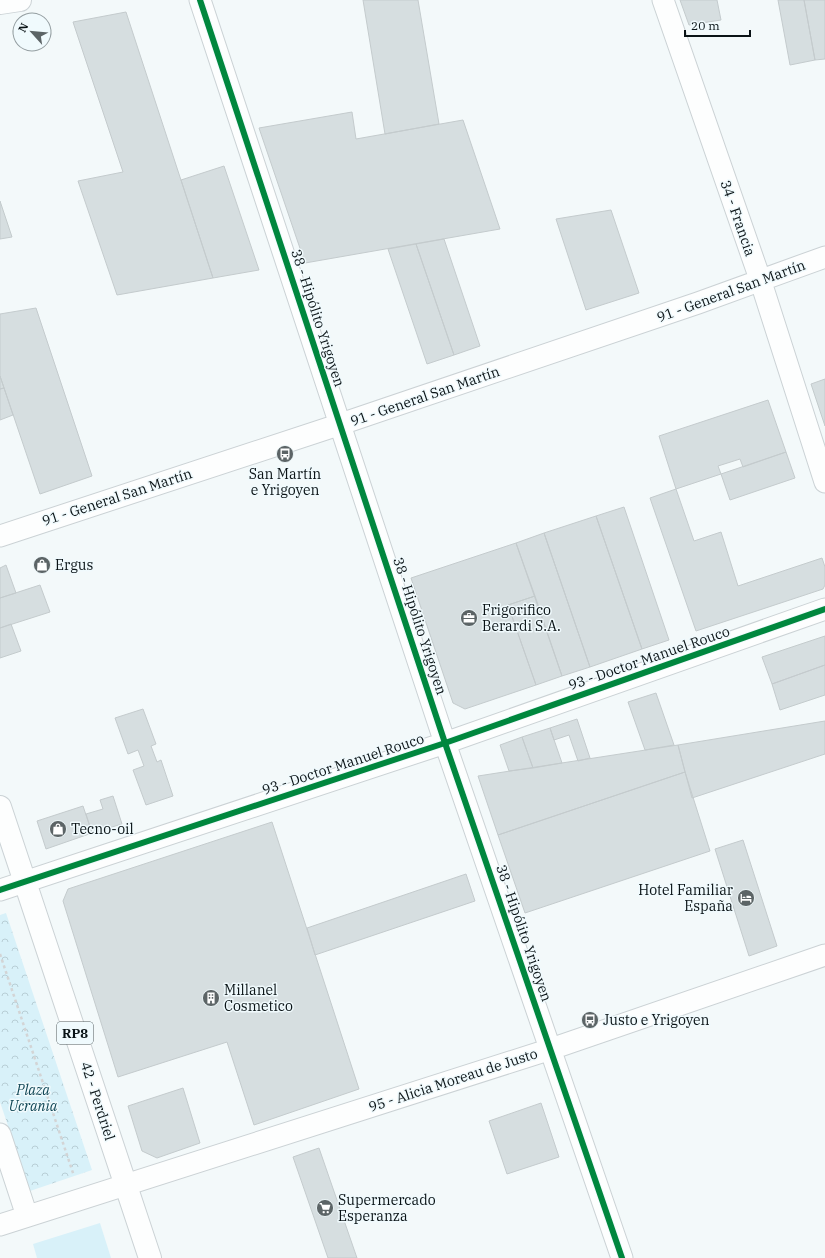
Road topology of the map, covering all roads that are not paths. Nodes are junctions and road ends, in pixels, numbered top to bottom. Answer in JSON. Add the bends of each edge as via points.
{"nodes":[{"id":1,"x":20,"y":0,"type":"edge"},
{"id":2,"x":200,"y":0,"type":"edge"},
{"id":3,"x":663,"y":0,"type":"edge"},
{"id":4,"x":0,"y":3,"type":"edge"},
{"id":5,"x":825,"y":257,"type":"edge"},
{"id":6,"x":760,"y":280,"type":"junction"},
{"id":7,"x":341,"y":424,"type":"junction"},
{"id":8,"x":825,"y":482,"type":"edge"},
{"id":9,"x":0,"y":536,"type":"edge"},
{"id":10,"x":825,"y":609,"type":"edge"},
{"id":11,"x":445,"y":743,"type":"junction"},
{"id":12,"x":0,"y":807,"type":"edge"},
{"id":13,"x":25,"y":881,"type":"junction"},
{"id":14,"x":0,"y":890,"type":"edge"},
{"id":15,"x":825,"y":955,"type":"edge"},
{"id":16,"x":551,"y":1049,"type":"junction"},
{"id":17,"x":0,"y":1134,"type":"edge"},
{"id":18,"x":126,"y":1186,"type":"junction"},
{"id":19,"x":27,"y":1216,"type":"junction"},
{"id":20,"x":0,"y":1225,"type":"edge"},
{"id":21,"x":150,"y":1258,"type":"edge"},
{"id":22,"x":622,"y":1258,"type":"edge"}],
"edges":[{"from":1,"to":4,"type":"main road"},
{"from":2,"to":7,"type":"street","name":"38 - Hipólito Yrigoyen"},
{"from":3,"to":6,"type":"street","name":"34 - Francia"},
{"from":5,"to":6,"type":"street","name":"91 - General San Martín"},
{"from":6,"to":7,"type":"street","name":"91 - General San Martín"},
{"from":6,"to":8,"type":"street","name":"34 - Francia"},
{"from":7,"to":9,"type":"street","name":"91 - General San Martín"},
{"from":7,"to":11,"type":"street","name":"38 - Hipólito Yrigoyen"},
{"from":10,"to":11,"type":"street","name":"93 - Doctor Manuel Rouco"},
{"from":11,"to":13,"type":"street","name":"93 - Doctor Manuel Rouco"},
{"from":11,"to":16,"type":"street","name":"38 - Hipólito Yrigoyen"},
{"from":12,"to":13,"type":"main road","name":"42 - Perdriel","number":"RP8"},
{"from":13,"to":14,"type":"street","name":"93 - Doctor Manuel Rouco"},
{"from":13,"to":18,"type":"main road","name":"42 - Perdriel","number":"RP8"},
{"from":15,"to":16,"type":"street","name":"95 - Alicia Moreau de Justo"},
{"from":16,"to":18,"type":"street","name":"95 - Alicia Moreau de Justo"},
{"from":16,"to":22,"type":"street","name":"38 - Hipólito Yrigoyen"},
{"from":17,"to":19,"type":"street"},
{"from":18,"to":19,"type":"street","name":"95 - Alicia Moreau de Justo"},
{"from":18,"to":21,"type":"main road","name":"42 - Perdriel","number":"RP8"},
{"from":19,"to":20,"type":"street","name":"95 - Alicia Moreau de Justo"}]}
